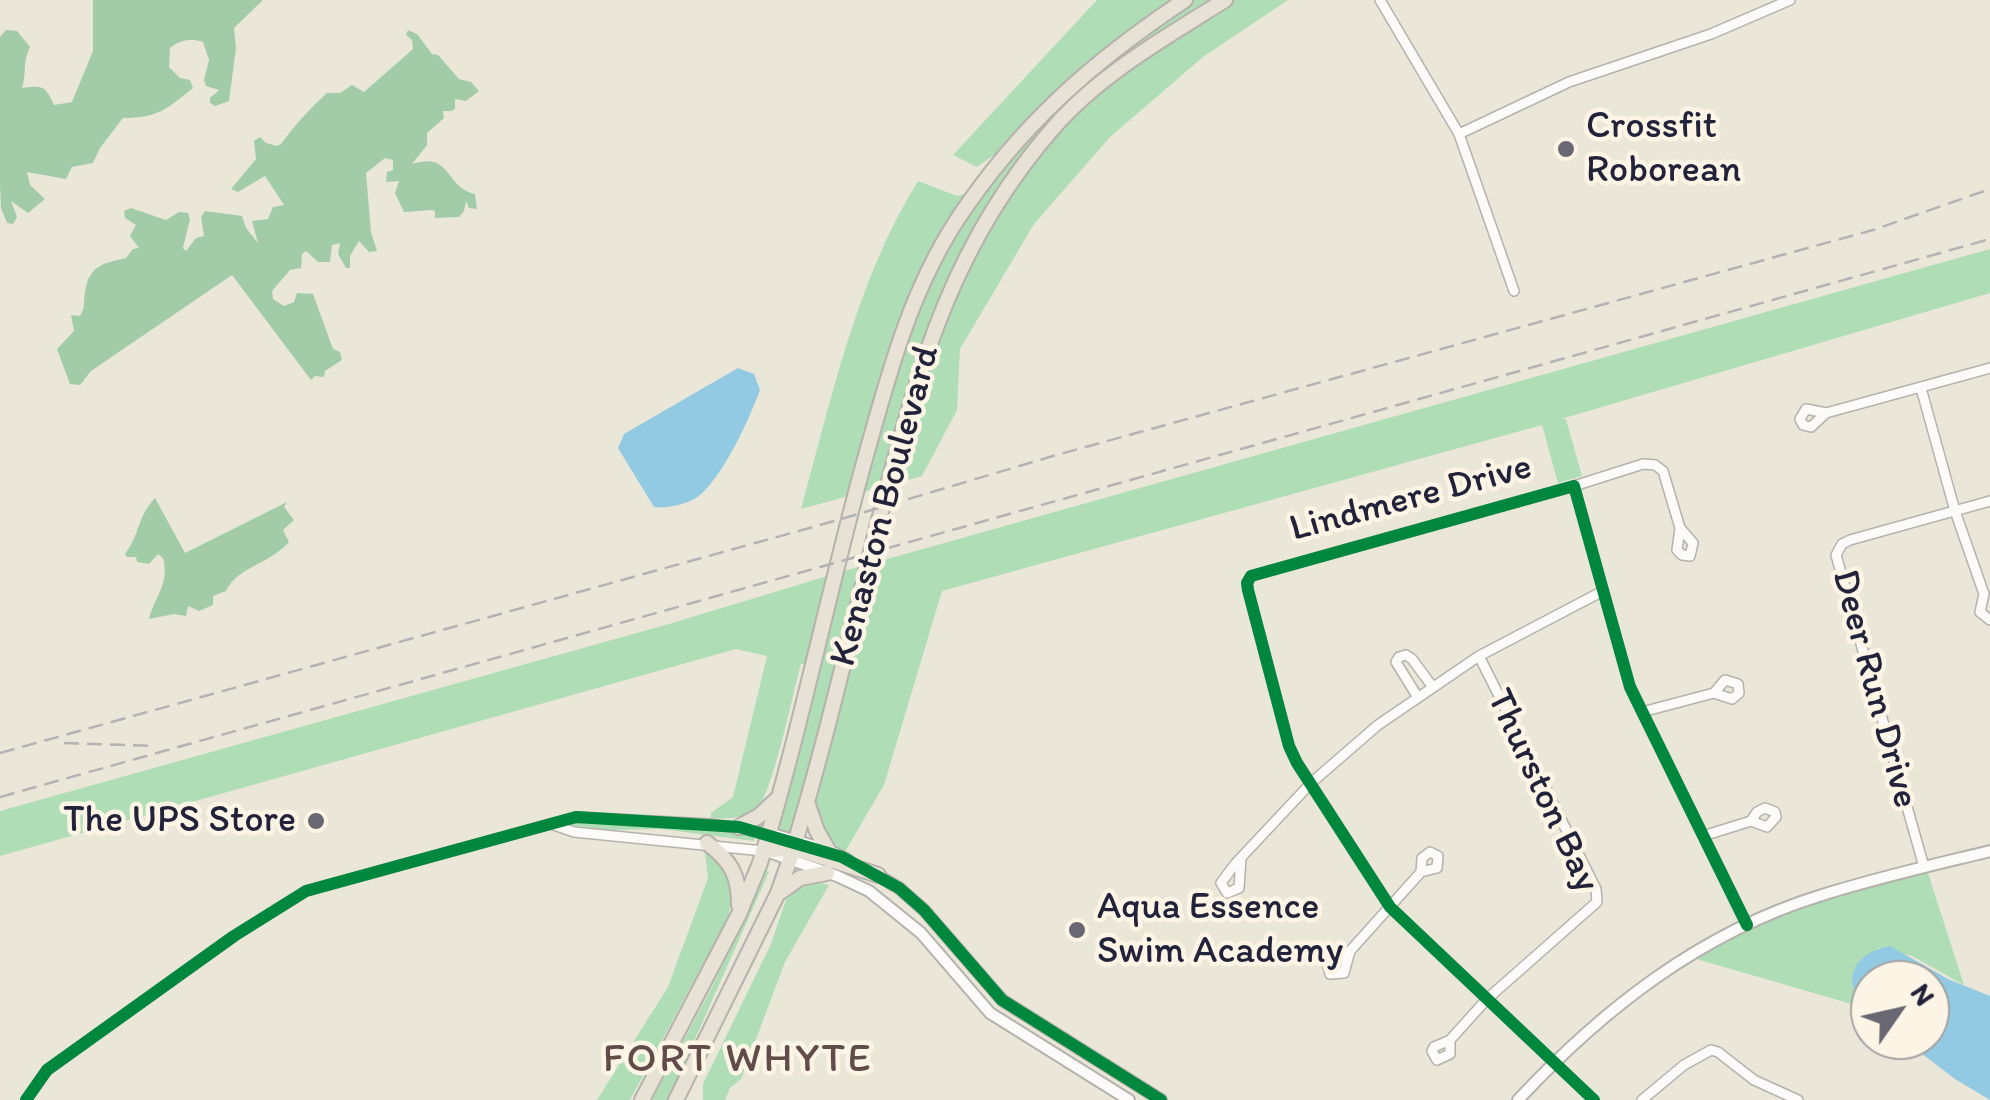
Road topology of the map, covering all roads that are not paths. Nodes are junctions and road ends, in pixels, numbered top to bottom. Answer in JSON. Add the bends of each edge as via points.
{"nodes":[{"id":1,"x":1185,"y":0,"type":"edge"},
{"id":2,"x":1225,"y":0,"type":"edge"},
{"id":3,"x":1380,"y":0,"type":"edge"},
{"id":4,"x":1790,"y":0,"type":"edge"},
{"id":5,"x":1459,"y":134,"type":"junction"},
{"id":6,"x":1514,"y":291,"type":"dead end"},
{"id":7,"x":1990,"y":368,"type":"edge"},
{"id":8,"x":1921,"y":388,"type":"junction"},
{"id":9,"x":1826,"y":413,"type":"dead end"},
{"id":10,"x":1574,"y":486,"type":"junction"},
{"id":11,"x":1990,"y":501,"type":"edge"},
{"id":12,"x":1955,"y":511,"type":"junction"},
{"id":13,"x":1680,"y":528,"type":"dead end"},
{"id":14,"x":1603,"y":590,"type":"junction"},
{"id":15,"x":1987,"y":596,"type":"edge"},
{"id":16,"x":1990,"y":620,"type":"edge"},
{"id":17,"x":1479,"y":656,"type":"junction"},
{"id":18,"x":1432,"y":686,"type":"junction"},
{"id":19,"x":1714,"y":693,"type":"dead end"},
{"id":20,"x":1417,"y":696,"type":"junction"},
{"id":21,"x":1642,"y":712,"type":"junction"},
{"id":22,"x":1311,"y":783,"type":"junction"},
{"id":23,"x":777,"y":798,"type":"junction"},
{"id":24,"x":807,"y":802,"type":"junction"},
{"id":25,"x":1751,"y":821,"type":"dead end"},
{"id":26,"x":551,"y":824,"type":"junction"},
{"id":27,"x":738,"y":826,"type":"junction"},
{"id":28,"x":769,"y":833,"type":"junction"},
{"id":29,"x":1703,"y":836,"type":"junction"},
{"id":30,"x":707,"y":843,"type":"junction"},
{"id":31,"x":763,"y":850,"type":"junction"},
{"id":32,"x":793,"y":850,"type":"junction"},
{"id":33,"x":828,"y":850,"type":"junction"},
{"id":34,"x":1988,"y":851,"type":"edge"},
{"id":35,"x":1241,"y":858,"type":"dead end"},
{"id":36,"x":1990,"y":864,"type":"edge"},
{"id":37,"x":1924,"y":868,"type":"junction"},
{"id":38,"x":827,"y":872,"type":"junction"},
{"id":39,"x":1421,"y":872,"type":"dead end"},
{"id":40,"x":878,"y":876,"type":"junction"},
{"id":41,"x":778,"y":893,"type":"junction"},
{"id":42,"x":1390,"y":906,"type":"junction"},
{"id":43,"x":739,"y":914,"type":"junction"},
{"id":44,"x":1748,"y":925,"type":"junction"},
{"id":45,"x":1350,"y":951,"type":"dead end"},
{"id":46,"x":1487,"y":999,"type":"junction"},
{"id":47,"x":1450,"y":1040,"type":"dead end"},
{"id":48,"x":1554,"y":1062,"type":"junction"},
{"id":49,"x":26,"y":1100,"type":"edge"},
{"id":50,"x":642,"y":1100,"type":"edge"},
{"id":51,"x":676,"y":1100,"type":"edge"},
{"id":52,"x":1129,"y":1100,"type":"edge"},
{"id":53,"x":1161,"y":1100,"type":"edge"},
{"id":54,"x":1518,"y":1100,"type":"edge"},
{"id":55,"x":1594,"y":1100,"type":"edge"},
{"id":56,"x":1642,"y":1100,"type":"edge"},
{"id":57,"x":1798,"y":1100,"type":"edge"}],
"edges":[{"from":1,"to":23,"type":"main road","name":"Kenaston Boulevard","via":[[1064,90],[1019,137],[956,222],[926,277],[889,367]]},
{"from":2,"to":24,"type":"main road","name":"Kenaston Boulevard","via":[[1168,35],[1056,124],[987,218],[954,280],[918,372]]},
{"from":3,"to":5,"type":"street"},
{"from":4,"to":5,"type":"street","via":[[1570,82]]},
{"from":5,"to":6,"type":"street"},
{"from":7,"to":8,"type":"street"},
{"from":8,"to":9,"type":"street"},
{"from":8,"to":12,"type":"street"},
{"from":10,"to":13,"type":"street","via":[[1655,465],[1665,476]]},
{"from":10,"to":14,"type":"street","name":"Lindmere Drive"},
{"from":10,"to":22,"type":"street","name":"Lindmere Drive","via":[[1251,576],[1248,590],[1284,729]]},
{"from":11,"to":12,"type":"street","name":"Deer Run Drive"},
{"from":12,"to":15,"type":"street"},
{"from":12,"to":37,"type":"street","name":"Deer Run Drive","via":[[1850,540],[1836,555]]},
{"from":14,"to":17,"type":"street"},
{"from":14,"to":21,"type":"street","name":"Lindmere Drive"},
{"from":15,"to":16,"type":"street","via":[[1980,612]]},
{"from":17,"to":18,"type":"street"},
{"from":17,"to":46,"type":"street","name":"Thurston Bay","via":[[1598,895],[1596,905]]},
{"from":18,"to":20,"type":"street"},
{"from":18,"to":20,"type":"street","via":[[1412,658],[1399,657],[1398,670]]},
{"from":19,"to":21,"type":"street"},
{"from":20,"to":22,"type":"street"},
{"from":21,"to":29,"type":"street","name":"Lindmere Drive"},
{"from":22,"to":35,"type":"street"},
{"from":22,"to":42,"type":"street"},
{"from":23,"to":27,"type":"main road"},
{"from":23,"to":28,"type":"main road","name":"Kenaston Boulevard"},
{"from":24,"to":32,"type":"main road","name":"Kenaston Boulevard"},
{"from":24,"to":33,"type":"main road"},
{"from":25,"to":29,"type":"street"},
{"from":26,"to":27,"type":"street","via":[[576,817]]},
{"from":26,"to":30,"type":"street","via":[[574,832]]},
{"from":26,"to":49,"type":"street","via":[[306,891],[47,1070]]},
{"from":27,"to":28,"type":"street"},
{"from":28,"to":31,"type":"main road","name":"Kenaston Boulevard"},
{"from":28,"to":32,"type":"street"},
{"from":29,"to":44,"type":"street","name":"Lindmere Drive"},
{"from":30,"to":31,"type":"street"},
{"from":30,"to":43,"type":"main road","via":[[734,868]]},
{"from":31,"to":32,"type":"main road"},
{"from":31,"to":43,"type":"main road","name":"Kenaston Boulevard"},
{"from":32,"to":33,"type":"street"},
{"from":32,"to":38,"type":"street"},
{"from":32,"to":40,"type":"main road"},
{"from":32,"to":41,"type":"main road","name":"Kenaston Boulevard"},
{"from":33,"to":40,"type":"street"},
{"from":34,"to":36,"type":"street"},
{"from":34,"to":37,"type":"street"},
{"from":37,"to":44,"type":"street","via":[[1817,896]]},
{"from":38,"to":41,"type":"main road","via":[[800,878]]},
{"from":38,"to":52,"type":"street","via":[[895,911],[990,1013]]},
{"from":39,"to":42,"type":"street"},
{"from":40,"to":53,"type":"street","via":[[924,910],[1002,1000]]},
{"from":41,"to":51,"type":"main road","name":"Kenaston Boulevard"},
{"from":42,"to":45,"type":"street"},
{"from":42,"to":46,"type":"street"},
{"from":43,"to":50,"type":"main road","name":"Kenaston Boulevard"},
{"from":44,"to":48,"type":"street","via":[[1624,998]]},
{"from":46,"to":47,"type":"street"},
{"from":46,"to":48,"type":"street"},
{"from":48,"to":54,"type":"street"},
{"from":48,"to":55,"type":"street"},
{"from":56,"to":57,"type":"street","via":[[1711,1050]]}]}
